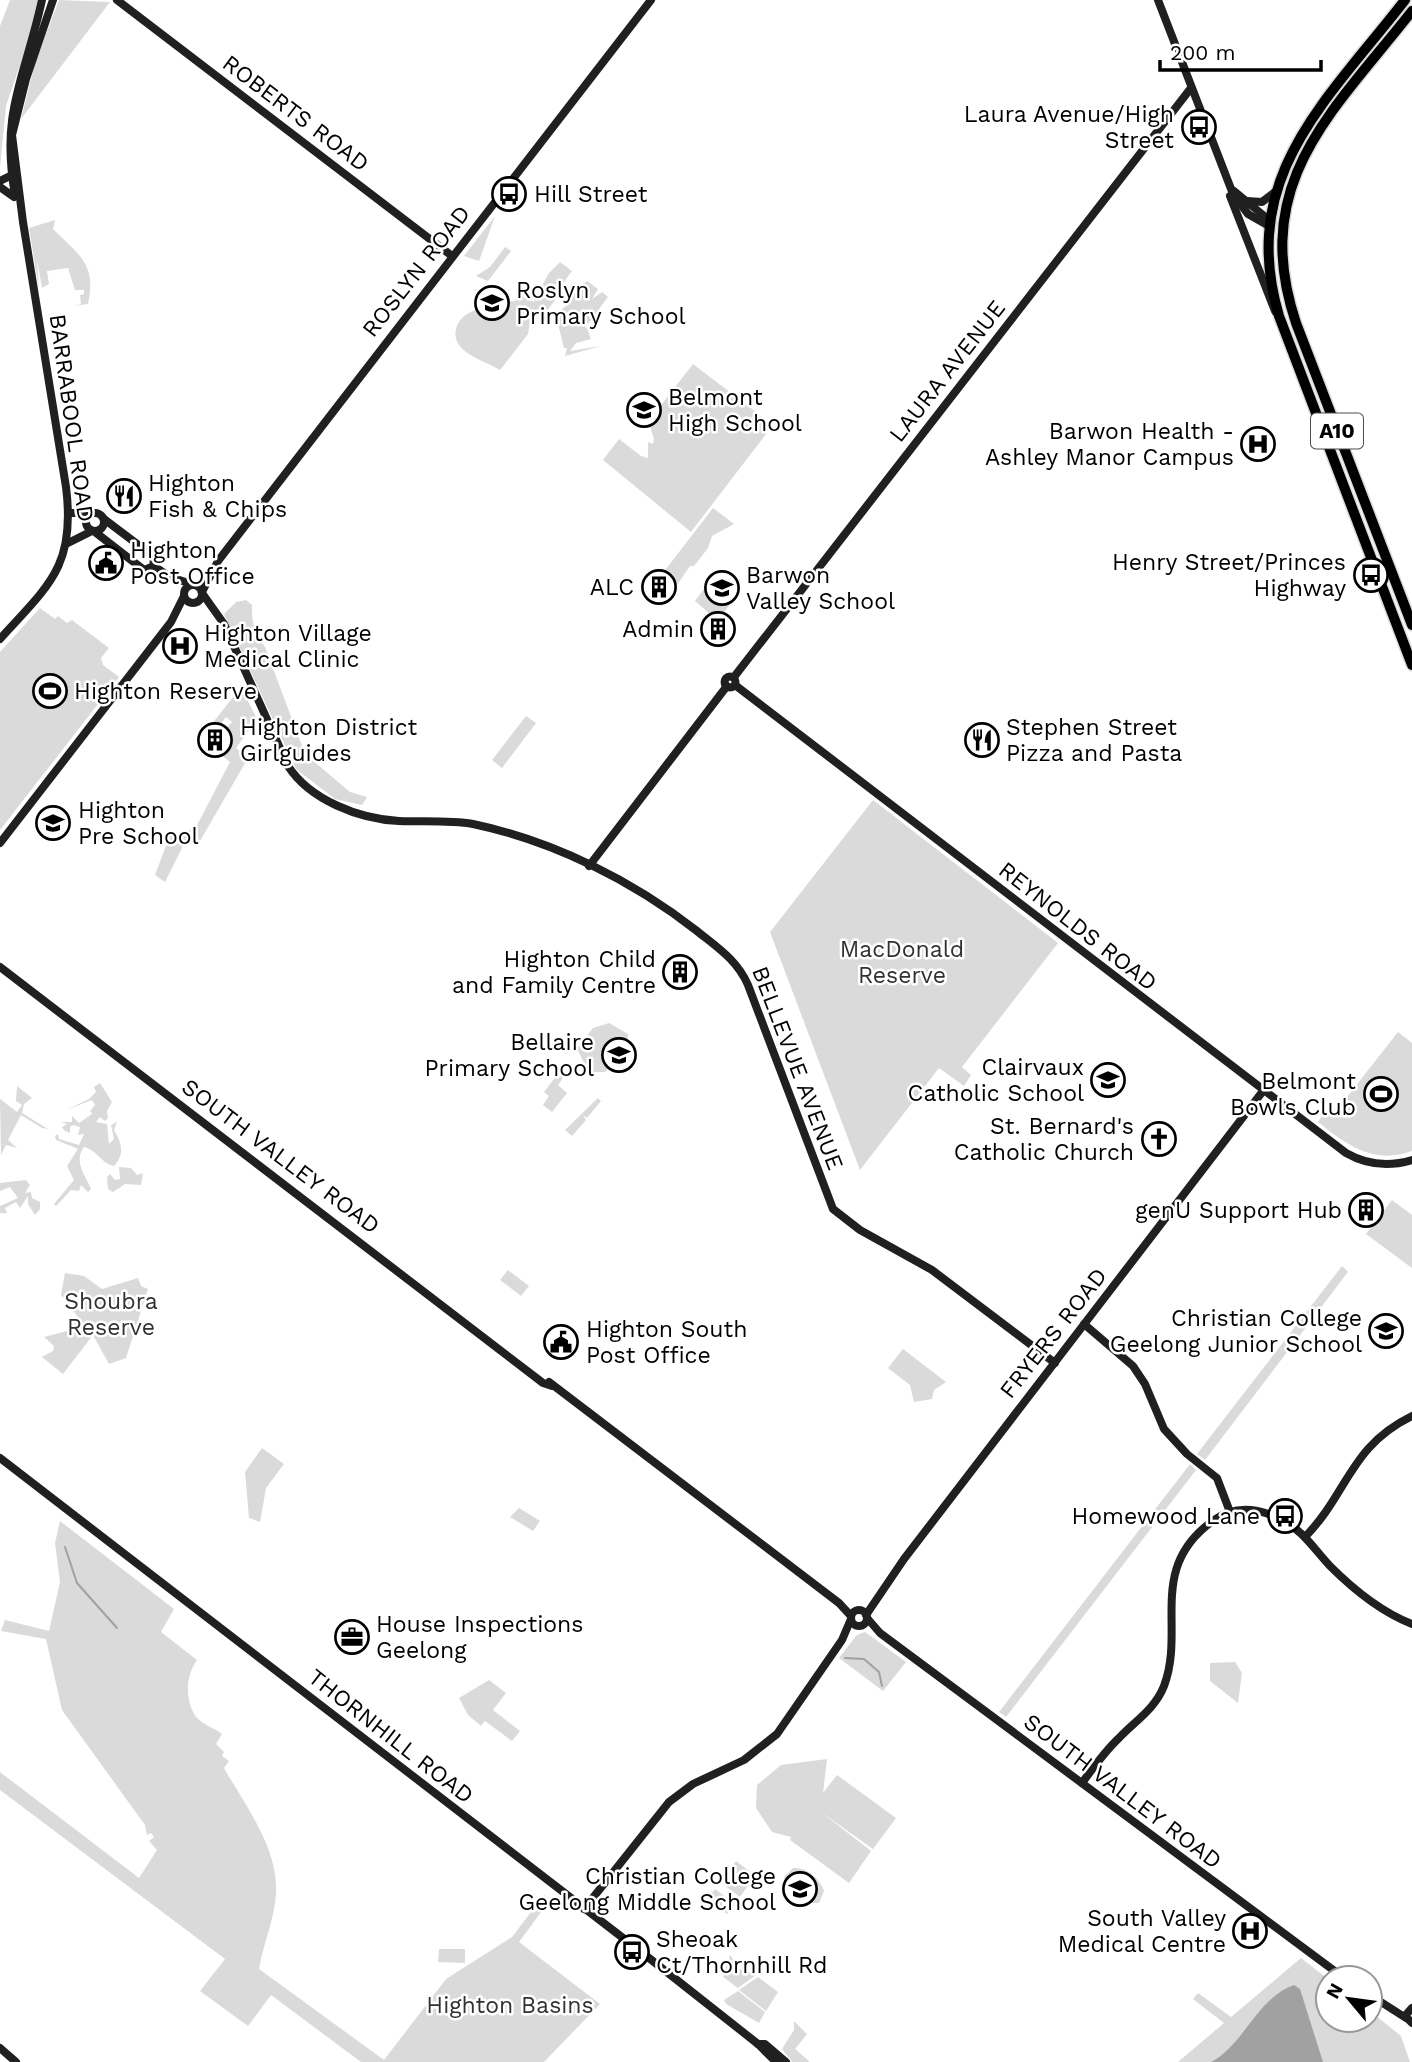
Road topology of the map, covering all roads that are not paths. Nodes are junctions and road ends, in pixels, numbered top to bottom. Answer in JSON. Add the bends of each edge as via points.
{"nodes":[{"id":1,"x":42,"y":0,"type":"edge"},
{"id":2,"x":53,"y":0,"type":"edge"},
{"id":3,"x":117,"y":0,"type":"edge"},
{"id":4,"x":651,"y":0,"type":"edge"},
{"id":5,"x":1158,"y":0,"type":"edge"},
{"id":6,"x":1405,"y":0,"type":"edge"},
{"id":7,"x":1412,"y":11,"type":"edge"},
{"id":8,"x":1191,"y":88,"type":"junction"},
{"id":9,"x":1298,"y":164,"type":"junction"},
{"id":10,"x":1282,"y":170,"type":"junction"},
{"id":11,"x":9,"y":173,"type":"edge"},
{"id":12,"x":1226,"y":179,"type":"junction"},
{"id":13,"x":0,"y":181,"type":"edge"},
{"id":14,"x":0,"y":187,"type":"edge"},
{"id":15,"x":1275,"y":192,"type":"junction"},
{"id":16,"x":16,"y":199,"type":"junction"},
{"id":17,"x":1245,"y":200,"type":"junction"},
{"id":18,"x":23,"y":222,"type":"junction"},
{"id":19,"x":1269,"y":223,"type":"junction"},
{"id":20,"x":1281,"y":230,"type":"junction"},
{"id":21,"x":452,"y":256,"type":"junction"},
{"id":22,"x":1279,"y":316,"type":"junction"},
{"id":23,"x":1310,"y":358,"type":"junction"},
{"id":24,"x":1295,"y":360,"type":"junction"},
{"id":25,"x":94,"y":513,"type":"junction"},
{"id":26,"x":69,"y":516,"type":"junction"},
{"id":27,"x":104,"y":519,"type":"junction"},
{"id":28,"x":92,"y":530,"type":"junction"},
{"id":29,"x":68,"y":543,"type":"junction"},
{"id":30,"x":153,"y":566,"type":"junction"},
{"id":31,"x":214,"y":567,"type":"junction"},
{"id":32,"x":170,"y":577,"type":"junction"},
{"id":33,"x":193,"y":584,"type":"junction"},
{"id":34,"x":202,"y":592,"type":"junction"},
{"id":35,"x":184,"y":596,"type":"junction"},
{"id":36,"x":194,"y":603,"type":"junction"},
{"id":37,"x":216,"y":613,"type":"junction"},
{"id":38,"x":1410,"y":613,"type":"edge"},
{"id":39,"x":1394,"y":619,"type":"junction"},
{"id":40,"x":171,"y":622,"type":"junction"},
{"id":41,"x":1412,"y":625,"type":"edge"},
{"id":42,"x":0,"y":639,"type":"edge"},
{"id":43,"x":1412,"y":665,"type":"edge"},
{"id":44,"x":732,"y":683,"type":"junction"},
{"id":45,"x":0,"y":843,"type":"edge"},
{"id":46,"x":590,"y":866,"type":"junction"},
{"id":47,"x":0,"y":967,"type":"edge"},
{"id":48,"x":1263,"y":1091,"type":"junction"},
{"id":49,"x":1412,"y":1160,"type":"edge"},
{"id":50,"x":1084,"y":1324,"type":"junction"},
{"id":51,"x":1055,"y":1363,"type":"junction"},
{"id":52,"x":1412,"y":1416,"type":"edge"},
{"id":53,"x":0,"y":1458,"type":"edge"},
{"id":54,"x":1230,"y":1512,"type":"junction"},
{"id":55,"x":1306,"y":1537,"type":"junction"},
{"id":56,"x":859,"y":1617,"type":"junction"},
{"id":57,"x":1412,"y":1624,"type":"edge"},
{"id":58,"x":1082,"y":1783,"type":"junction"},
{"id":59,"x":584,"y":1909,"type":"junction"},
{"id":60,"x":1325,"y":1964,"type":"edge"},
{"id":61,"x":1384,"y":2004,"type":"edge"},
{"id":62,"x":1409,"y":2015,"type":"edge"},
{"id":63,"x":758,"y":2044,"type":"junction"},
{"id":64,"x":0,"y":2048,"type":"edge"},
{"id":65,"x":16,"y":2062,"type":"edge"},
{"id":66,"x":776,"y":2062,"type":"edge"},
{"id":67,"x":786,"y":2062,"type":"edge"}],
"edges":[{"from":1,"to":11,"type":"street","name":"BARRABOOL ROAD","via":[[8,110]]},
{"from":2,"to":11,"type":"street","name":"BARRABOOL ROAD","via":[[13,124]]},
{"from":3,"to":21,"type":"street","name":"ROBERTS ROAD"},
{"from":4,"to":21,"type":"street","name":"ROSLYN ROAD"},
{"from":5,"to":8,"type":"street"},
{"from":6,"to":10,"type":"highway","number":"A10","via":[[1306,128]]},
{"from":7,"to":9,"type":"highway","number":"A10"},
{"from":8,"to":12,"type":"street"},
{"from":8,"to":44,"type":"street","name":"LAURA AVENUE"},
{"from":9,"to":10,"type":"highway"},
{"from":9,"to":20,"type":"highway","number":"A10"},
{"from":10,"to":15,"type":"highway","number":"A10"},
{"from":11,"to":13,"type":"street"},
{"from":11,"to":16,"type":"street","name":"BARRABOOL ROAD"},
{"from":11,"to":18,"type":"street","name":"BARRABOOL ROAD"},
{"from":12,"to":17,"type":"street"},
{"from":12,"to":19,"type":"street","via":[[1244,210]]},
{"from":12,"to":22,"type":"street","via":[[1256,267]]},
{"from":14,"to":16,"type":"street"},
{"from":15,"to":17,"type":"street","via":[[1262,202]]},
{"from":15,"to":19,"type":"highway","number":"A10"},
{"from":16,"to":18,"type":"street","name":"BARRABOOL ROAD"},
{"from":17,"to":19,"type":"street"},
{"from":18,"to":26,"type":"street","name":"BARRABOOL ROAD"},
{"from":19,"to":20,"type":"highway"},
{"from":19,"to":22,"type":"highway","number":"A10","via":[[1269,278]]},
{"from":20,"to":23,"type":"highway","number":"A10","via":[[1287,294]]},
{"from":21,"to":31,"type":"street","name":"ROSLYN ROAD"},
{"from":22,"to":24,"type":"highway","number":"A10"},
{"from":23,"to":24,"type":"highway"},
{"from":23,"to":38,"type":"highway","number":"A10"},
{"from":24,"to":39,"type":"highway","number":"A10"},
{"from":25,"to":26,"type":"street"},
{"from":25,"to":27,"type":"street"},
{"from":25,"to":28,"type":"street","via":[[86,519]]},
{"from":26,"to":28,"type":"street"},
{"from":26,"to":29,"type":"street","name":"BARRABOOL ROAD"},
{"from":27,"to":28,"type":"street","via":[[103,527]]},
{"from":27,"to":30,"type":"street","via":[[154,556]]},
{"from":28,"to":29,"type":"street"},
{"from":28,"to":30,"type":"street","via":[[144,570]]},
{"from":29,"to":42,"type":"street","name":"BARRABOOL ROAD","via":[[40,597]]},
{"from":30,"to":32,"type":"street"},
{"from":31,"to":33,"type":"street","name":"ROSLYN ROAD"},
{"from":31,"to":34,"type":"street","name":"ROSLYN ROAD"},
{"from":32,"to":33,"type":"street"},
{"from":32,"to":35,"type":"street"},
{"from":33,"to":34,"type":"street"},
{"from":33,"to":35,"type":"street","name":"ROSLYN ROAD","via":[[185,588]]},
{"from":34,"to":36,"type":"street","name":"ROSLYN ROAD"},
{"from":34,"to":37,"type":"street","name":"BELLEVUE AVENUE"},
{"from":35,"to":36,"type":"street"},
{"from":35,"to":40,"type":"street","name":"ROSLYN ROAD"},
{"from":36,"to":37,"type":"street"},
{"from":36,"to":40,"type":"street","name":"ROSLYN ROAD"},
{"from":37,"to":46,"type":"street","name":"BELLEVUE AVENUE","via":[[226,626],[283,758],[296,777],[331,804],[396,821],[475,825]]},
{"from":38,"to":39,"type":"street"},
{"from":38,"to":41,"type":"highway","number":"A10"},
{"from":39,"to":43,"type":"highway","number":"A10"},
{"from":40,"to":45,"type":"street","name":"ROSLYN ROAD"},
{"from":44,"to":46,"type":"street","name":"LAURA AVENUE"},
{"from":44,"to":48,"type":"street","name":"REYNOLDS ROAD"},
{"from":46,"to":51,"type":"street","name":"BELLEVUE AVENUE","via":[[660,902],[741,968],[833,1209],[860,1230],[932,1270]]},
{"from":47,"to":56,"type":"street","name":"SOUTH VALLEY ROAD"},
{"from":48,"to":49,"type":"street","name":"REYNOLDS ROAD","via":[[1357,1159],[1383,1165]]},
{"from":48,"to":50,"type":"street","name":"FRYERS ROAD"},
{"from":50,"to":51,"type":"street","name":"FRYERS ROAD"},
{"from":50,"to":54,"type":"street","via":[[1133,1366],[1164,1429],[1217,1478]]},
{"from":51,"to":56,"type":"street","name":"FRYERS ROAD"},
{"from":52,"to":55,"type":"street","via":[[1378,1437],[1357,1460]]},
{"from":53,"to":59,"type":"street","name":"THORNHILL ROAD"},
{"from":54,"to":55,"type":"street","via":[[1247,1509],[1270,1514]]},
{"from":54,"to":58,"type":"street","via":[[1202,1531],[1179,1564],[1169,1604],[1168,1669],[1160,1693]]},
{"from":55,"to":57,"type":"street","via":[[1348,1583]]},
{"from":56,"to":58,"type":"street","name":"SOUTH VALLEY ROAD"},
{"from":56,"to":59,"type":"street","name":"FRYERS ROAD","via":[[777,1734],[744,1760],[693,1784],[669,1802]]},
{"from":58,"to":60,"type":"street","name":"SOUTH VALLEY ROAD"},
{"from":59,"to":63,"type":"street","name":"THORNHILL ROAD"},
{"from":61,"to":62,"type":"street"},
{"from":63,"to":66,"type":"street","name":"THORNHILL ROAD"},
{"from":63,"to":67,"type":"street","name":"THORNHILL ROAD","via":[[765,2044]]},
{"from":64,"to":65,"type":"street"}]}
